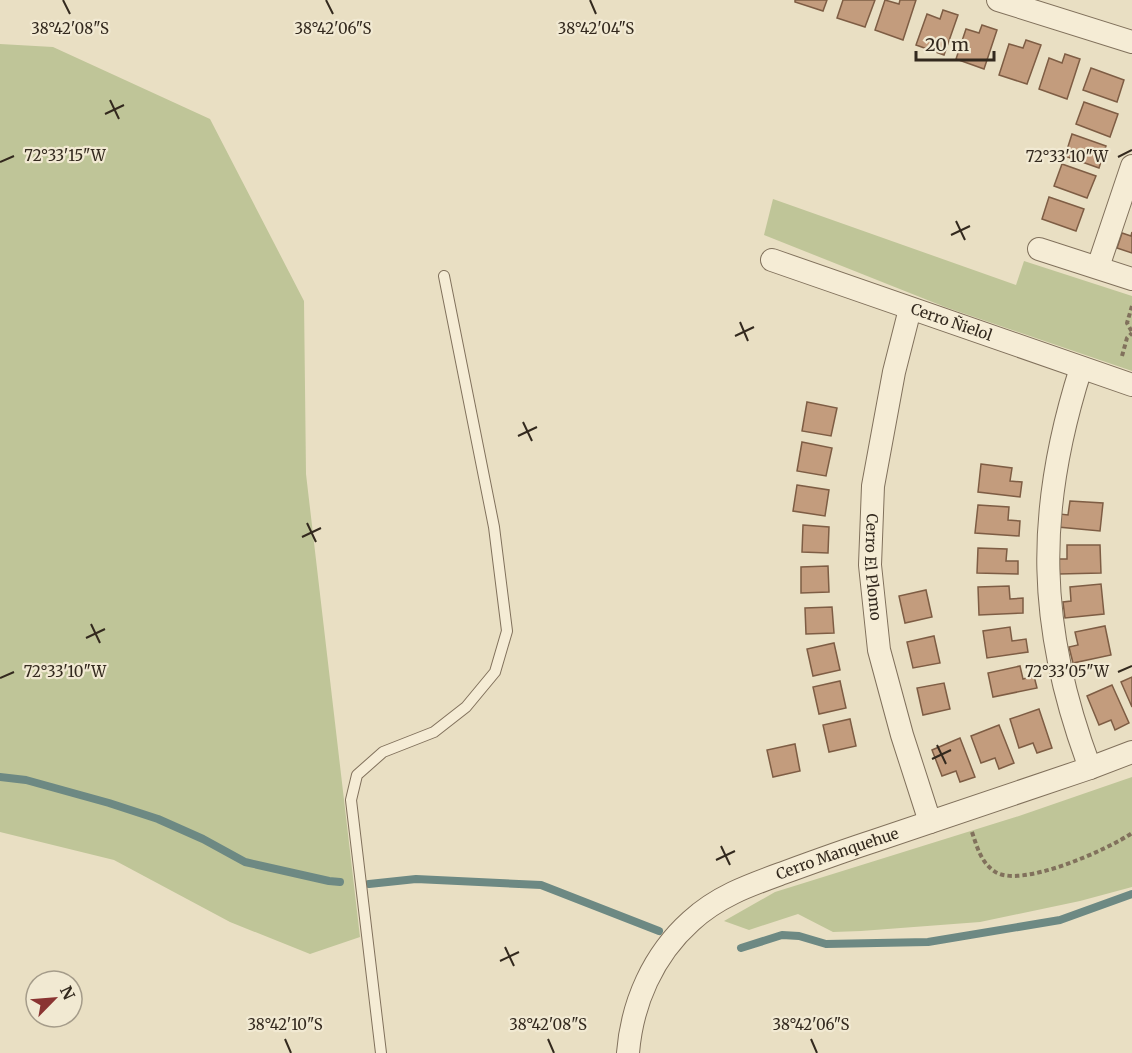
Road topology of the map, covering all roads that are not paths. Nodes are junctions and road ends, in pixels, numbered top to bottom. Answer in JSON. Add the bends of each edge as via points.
{"nodes":[{"id":1,"x":998,"y":0,"type":"edge"},
{"id":2,"x":1132,"y":42,"type":"edge"},
{"id":3,"x":1132,"y":166,"type":"edge"},
{"id":4,"x":1039,"y":249,"type":"dead end"},
{"id":5,"x":772,"y":260,"type":"dead end"},
{"id":6,"x":1098,"y":267,"type":"junction"},
{"id":7,"x":444,"y":276,"type":"dead end"},
{"id":8,"x":1132,"y":279,"type":"edge"},
{"id":9,"x":910,"y":309,"type":"junction"},
{"id":10,"x":1080,"y":368,"type":"junction"},
{"id":11,"x":1132,"y":386,"type":"edge"},
{"id":12,"x":1132,"y":752,"type":"edge"},
{"id":13,"x":1090,"y":768,"type":"junction"},
{"id":14,"x":930,"y":822,"type":"junction"},
{"id":15,"x":381,"y":1053,"type":"edge"},
{"id":16,"x":628,"y":1053,"type":"edge"}],
"edges":[{"from":1,"to":2,"type":"street"},
{"from":3,"to":6,"type":"street"},
{"from":4,"to":6,"type":"street"},
{"from":5,"to":9,"type":"street","name":"Cerro Ñielol"},
{"from":6,"to":8,"type":"street"},
{"from":7,"to":15,"type":"lane","via":[[494,527],[507,631],[495,672],[466,706],[434,732],[383,752],[357,775],[351,800]]},
{"from":9,"to":10,"type":"street","name":"Cerro Ñielol"},
{"from":9,"to":14,"type":"street","name":"Cerro El Plomo","via":[[873,486],[870,565],[879,650]]},
{"from":10,"to":11,"type":"street","name":"Cerro Ñielol"},
{"from":10,"to":13,"type":"street","via":[[1056,459],[1050,505],[1049,597],[1063,684]]},
{"from":12,"to":13,"type":"street","name":"Cerro Manquehue"},
{"from":13,"to":14,"type":"street","name":"Cerro Manquehue"},
{"from":14,"to":16,"type":"street","name":"Cerro Manquehue","via":[[733,891],[691,920],[657,960],[645,984],[635,1009]]}]}
